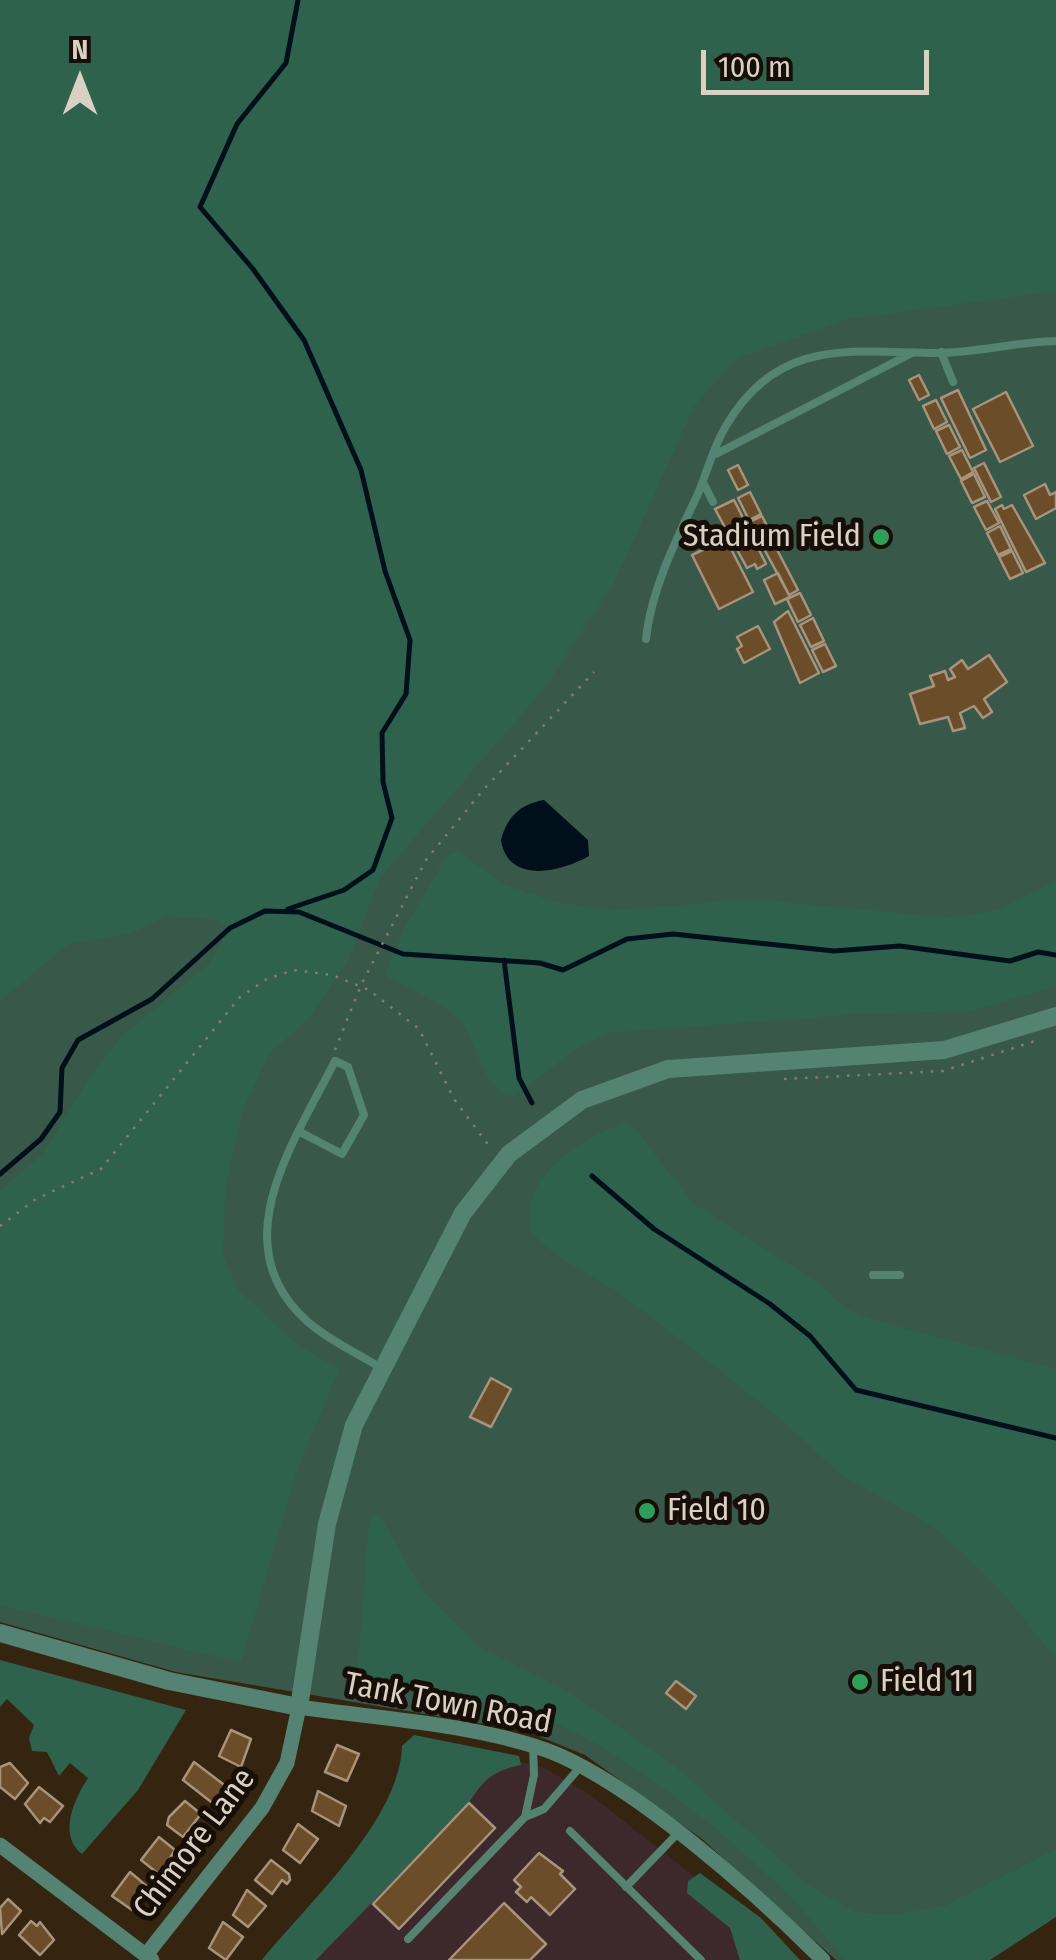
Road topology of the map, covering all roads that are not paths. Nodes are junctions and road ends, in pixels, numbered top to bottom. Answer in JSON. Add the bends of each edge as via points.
{"nodes":[{"id":1,"x":1056,"y":340,"type":"edge"},
{"id":2,"x":915,"y":352,"type":"junction"},
{"id":3,"x":940,"y":352,"type":"junction"},
{"id":4,"x":954,"y":382,"type":"dead end"},
{"id":5,"x":712,"y":457,"type":"junction"},
{"id":6,"x":703,"y":482,"type":"junction"},
{"id":7,"x":713,"y":502,"type":"dead end"},
{"id":8,"x":646,"y":639,"type":"dead end"},
{"id":9,"x":1056,"y":1016,"type":"edge"},
{"id":10,"x":300,"y":1132,"type":"junction"},
{"id":11,"x":873,"y":1275,"type":"dead end"},
{"id":12,"x":900,"y":1276,"type":"dead end"},
{"id":13,"x":380,"y":1367,"type":"junction"},
{"id":14,"x":0,"y":1633,"type":"edge"},
{"id":15,"x":299,"y":1707,"type":"junction"},
{"id":16,"x":534,"y":1746,"type":"junction"},
{"id":17,"x":581,"y":1766,"type":"junction"},
{"id":18,"x":524,"y":1817,"type":"junction"},
{"id":19,"x":570,"y":1832,"type":"dead end"},
{"id":20,"x":677,"y":1834,"type":"junction"},
{"id":21,"x":0,"y":1845,"type":"edge"},
{"id":22,"x":626,"y":1887,"type":"junction"},
{"id":23,"x":408,"y":1938,"type":"dead end"},
{"id":24,"x":149,"y":1958,"type":"edge"},
{"id":25,"x":702,"y":1960,"type":"edge"},
{"id":26,"x":824,"y":1960,"type":"edge"}],
"edges":[{"from":1,"to":3,"type":"lane"},
{"from":2,"to":3,"type":"lane"},
{"from":2,"to":5,"type":"lane"},
{"from":2,"to":5,"type":"lane","via":[[852,348],[798,362],[748,397]]},
{"from":3,"to":4,"type":"lane"},
{"from":5,"to":6,"type":"lane"},
{"from":6,"to":7,"type":"lane"},
{"from":6,"to":8,"type":"lane"},
{"from":9,"to":13,"type":"street","via":[[973,1044],[908,1054],[686,1065],[582,1100],[530,1135],[483,1184]]},
{"from":10,"to":10,"type":"lane","via":[[335,1061],[348,1067],[364,1116],[342,1154]]},
{"from":10,"to":13,"type":"lane","via":[[268,1203],[272,1269],[292,1307],[310,1324]]},
{"from":11,"to":12,"type":"lane"},
{"from":13,"to":15,"type":"street","via":[[335,1488]]},
{"from":14,"to":15,"type":"street","name":"Tank Town Road","via":[[169,1681]]},
{"from":15,"to":16,"type":"street","name":"Tank Town Road"},
{"from":15,"to":24,"type":"street","name":"Chimore Lane","via":[[287,1763],[262,1808]]},
{"from":16,"to":17,"type":"street","name":"Tank Town Road"},
{"from":16,"to":18,"type":"lane"},
{"from":17,"to":18,"type":"lane","via":[[544,1809]]},
{"from":17,"to":20,"type":"street","name":"Tank Town Road"},
{"from":18,"to":23,"type":"lane"},
{"from":19,"to":22,"type":"lane"},
{"from":20,"to":22,"type":"lane"},
{"from":20,"to":26,"type":"street","name":"Tank Town Road"},
{"from":21,"to":24,"type":"street"},
{"from":22,"to":25,"type":"lane"}]}
